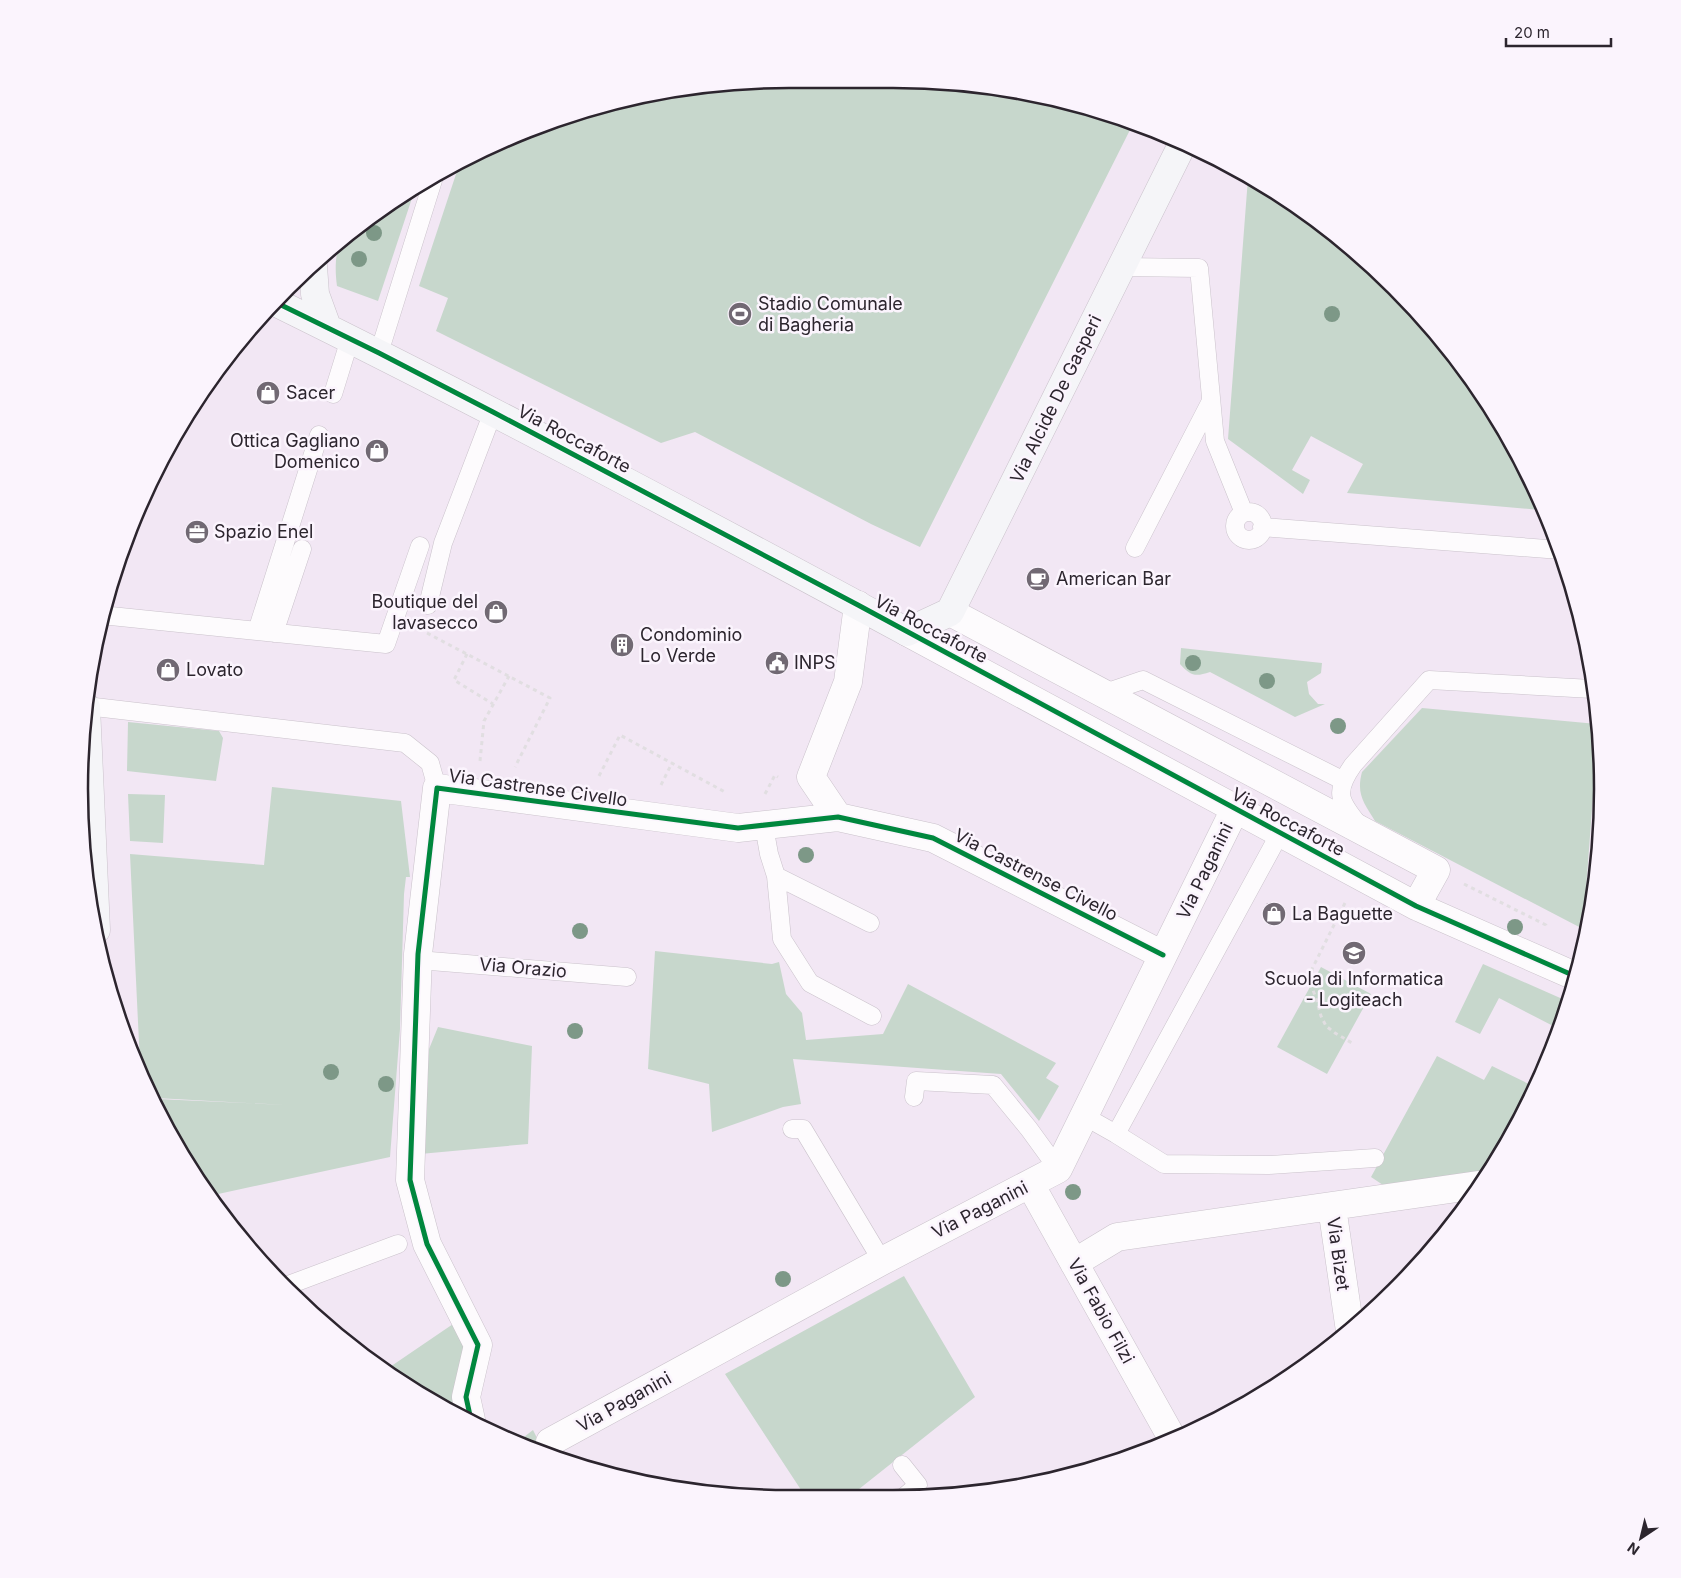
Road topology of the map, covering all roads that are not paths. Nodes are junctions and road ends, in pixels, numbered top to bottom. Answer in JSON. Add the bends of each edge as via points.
{"nodes":[{"id":1,"x":1180,"y":150,"type":"edge"},
{"id":2,"x":432,"y":185,"type":"edge"},
{"id":3,"x":1122,"y":267,"type":"junction"},
{"id":4,"x":314,"y":274,"type":"edge"},
{"id":5,"x":282,"y":305,"type":"edge"},
{"id":6,"x":338,"y":333,"type":"junction"},
{"id":7,"x":379,"y":353,"type":"junction"},
{"id":8,"x":333,"y":394,"type":"dead end"},
{"id":9,"x":1211,"y":400,"type":"junction"},
{"id":10,"x":493,"y":412,"type":"junction"},
{"id":11,"x":319,"y":435,"type":"dead end"},
{"id":12,"x":420,"y":546,"type":"dead end"},
{"id":13,"x":1135,"y":548,"type":"dead end"},
{"id":14,"x":302,"y":549,"type":"dead end"},
{"id":15,"x":1551,"y":549,"type":"edge"},
{"id":16,"x":428,"y":605,"type":"dead end"},
{"id":17,"x":858,"y":605,"type":"junction"},
{"id":18,"x":950,"y":612,"type":"junction"},
{"id":19,"x":109,"y":616,"type":"edge"},
{"id":20,"x":266,"y":632,"type":"junction"},
{"id":21,"x":907,"y":632,"type":"junction"},
{"id":22,"x":1586,"y":689,"type":"edge"},
{"id":23,"x":1102,"y":694,"type":"junction"},
{"id":24,"x":93,"y":707,"type":"edge"},
{"id":25,"x":89,"y":763,"type":"edge"},
{"id":26,"x":1342,"y":780,"type":"junction"},
{"id":27,"x":1275,"y":786,"type":"junction"},
{"id":28,"x":437,"y":788,"type":"junction"},
{"id":29,"x":762,"y":814,"type":"junction"},
{"id":30,"x":1246,"y":814,"type":"junction"},
{"id":31,"x":838,"y":817,"type":"junction"},
{"id":32,"x":1280,"y":833,"type":"junction"},
{"id":33,"x":1366,"y":834,"type":"junction"},
{"id":34,"x":776,"y":876,"type":"junction"},
{"id":35,"x":94,"y":878,"type":"edge"},
{"id":36,"x":1416,"y":906,"type":"junction"},
{"id":37,"x":870,"y":924,"type":"dead end"},
{"id":38,"x":1163,"y":955,"type":"junction"},
{"id":39,"x":418,"y":960,"type":"junction"},
{"id":40,"x":1569,"y":974,"type":"edge"},
{"id":41,"x":627,"y":977,"type":"dead end"},
{"id":42,"x":872,"y":1016,"type":"dead end"},
{"id":43,"x":914,"y":1097,"type":"dead end"},
{"id":44,"x":1084,"y":1116,"type":"junction"},
{"id":45,"x":792,"y":1129,"type":"dead end"},
{"id":46,"x":1116,"y":1134,"type":"junction"},
{"id":47,"x":1375,"y":1158,"type":"dead end"},
{"id":48,"x":1058,"y":1169,"type":"junction"},
{"id":49,"x":1030,"y":1184,"type":"junction"},
{"id":50,"x":1469,"y":1187,"type":"edge"},
{"id":51,"x":1332,"y":1207,"type":"junction"},
{"id":52,"x":398,"y":1244,"type":"dead end"},
{"id":53,"x":882,"y":1261,"type":"junction"},
{"id":54,"x":1074,"y":1262,"type":"junction"},
{"id":55,"x":292,"y":1284,"type":"edge"},
{"id":56,"x":1349,"y":1321,"type":"edge"},
{"id":57,"x":470,"y":1413,"type":"edge"},
{"id":58,"x":1169,"y":1433,"type":"edge"},
{"id":59,"x":550,"y":1442,"type":"dead end"},
{"id":60,"x":902,"y":1465,"type":"dead end"},
{"id":61,"x":913,"y":1490,"type":"edge"}],
"edges":[{"from":1,"to":3,"type":"street","name":"Via Alcide De Gasperi"},
{"from":2,"to":7,"type":"lane"},
{"from":3,"to":9,"type":"lane","via":[[1199,268]]},
{"from":3,"to":18,"type":"street","name":"Via Alcide De Gasperi"},
{"from":4,"to":6,"type":"street","via":[[315,294]]},
{"from":5,"to":6,"type":"street","name":"Via Roccaforte"},
{"from":6,"to":7,"type":"street","name":"Via Roccaforte"},
{"from":6,"to":8,"type":"lane"},
{"from":7,"to":10,"type":"street","name":"Via Roccaforte"},
{"from":9,"to":13,"type":"lane"},
{"from":9,"to":15,"type":"lane","via":[[1215,441],[1244,513],[1237,518],[1236,531],[1246,539],[1255,538],[1262,527]]},
{"from":10,"to":16,"type":"lane","via":[[442,543]]},
{"from":10,"to":17,"type":"street","name":"Via Roccaforte"},
{"from":11,"to":20,"type":"lane"},
{"from":12,"to":20,"type":"lane","via":[[386,644]]},
{"from":14,"to":20,"type":"lane"},
{"from":17,"to":21,"type":"street","name":"Via Roccaforte"},
{"from":17,"to":31,"type":"street","via":[[848,682],[812,777]]},
{"from":18,"to":21,"type":"street"},
{"from":18,"to":23,"type":"street"},
{"from":19,"to":20,"type":"lane"},
{"from":21,"to":30,"type":"street","name":"Via Roccaforte"},
{"from":22,"to":26,"type":"lane","via":[[1429,680]]},
{"from":23,"to":26,"type":"lane","via":[[1143,680]]},
{"from":23,"to":27,"type":"street"},
{"from":24,"to":28,"type":"lane","via":[[405,744],[430,763]]},
{"from":25,"to":35,"type":"street"},
{"from":26,"to":33,"type":"lane","via":[[1340,798]]},
{"from":27,"to":30,"type":"street","name":"Via Paganini"},
{"from":27,"to":33,"type":"street"},
{"from":28,"to":29,"type":"street","name":"Via Castrense Civello","via":[[738,828]]},
{"from":28,"to":39,"type":"street","name":"Via Castrense Civello"},
{"from":29,"to":31,"type":"street","name":"Via Castrense Civello"},
{"from":29,"to":34,"type":"lane"},
{"from":30,"to":32,"type":"street","name":"Via Roccaforte"},
{"from":30,"to":38,"type":"street","name":"Via Paganini"},
{"from":31,"to":38,"type":"street","name":"Via Castrense Civello","via":[[933,838]]},
{"from":32,"to":36,"type":"street","name":"Via Roccaforte"},
{"from":32,"to":46,"type":"lane"},
{"from":33,"to":36,"type":"street","via":[[1436,870]]},
{"from":34,"to":37,"type":"lane"},
{"from":34,"to":42,"type":"lane","via":[[782,939],[810,983]]},
{"from":36,"to":40,"type":"street","name":"Via Roccaforte"},
{"from":38,"to":44,"type":"street","name":"Via Paganini"},
{"from":39,"to":41,"type":"lane","name":"Via Orazio"},
{"from":39,"to":57,"type":"street","name":"Via Castrense Civello","via":[[410,1180],[427,1244],[478,1345],[466,1397]]},
{"from":43,"to":48,"type":"lane","via":[[916,1081],[994,1086]]},
{"from":44,"to":46,"type":"lane"},
{"from":44,"to":48,"type":"street","name":"Via Paganini"},
{"from":45,"to":53,"type":"lane","via":[[802,1129]]},
{"from":46,"to":47,"type":"lane","via":[[1164,1164],[1269,1165]]},
{"from":48,"to":49,"type":"street","name":"Via Paganini"},
{"from":49,"to":53,"type":"street","name":"Via Paganini"},
{"from":49,"to":54,"type":"street","name":"Via Fabio Filzi"},
{"from":50,"to":51,"type":"street"},
{"from":51,"to":54,"type":"street","via":[[1117,1237]]},
{"from":51,"to":56,"type":"street","name":"Via Bizet"},
{"from":52,"to":55,"type":"lane"},
{"from":53,"to":59,"type":"street","name":"Via Paganini"},
{"from":54,"to":58,"type":"street","name":"Via Fabio Filzi"},
{"from":60,"to":61,"type":"lane","via":[[918,1485]]}]}
